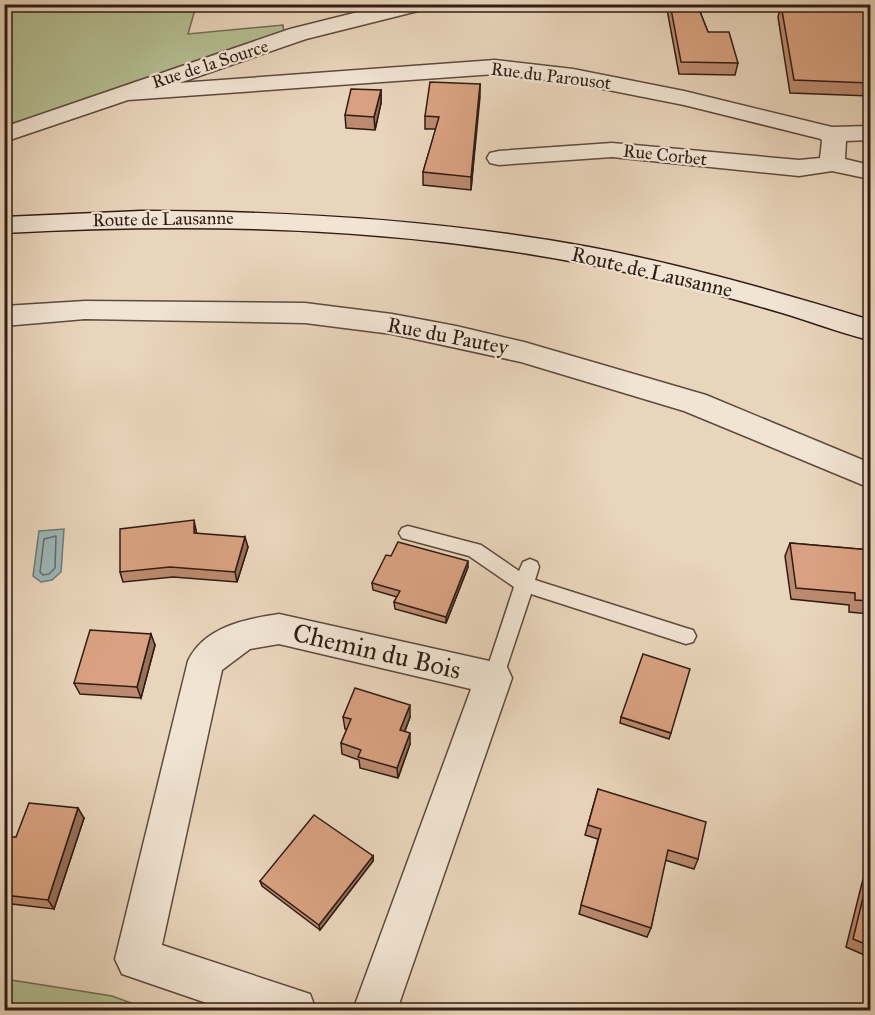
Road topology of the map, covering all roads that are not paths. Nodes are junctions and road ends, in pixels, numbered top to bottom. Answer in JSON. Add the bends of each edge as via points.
{"nodes":[{"id":1,"x":418,"y":4,"type":"edge"},
{"id":2,"x":861,"y":4,"type":"edge"},
{"id":3,"x":811,"y":10,"type":"edge"},
{"id":4,"x":118,"y":94,"type":"junction"},
{"id":5,"x":870,"y":133,"type":"edge"},
{"id":6,"x":832,"y":134,"type":"junction"},
{"id":7,"x":4,"y":135,"type":"edge"},
{"id":8,"x":499,"y":158,"type":"dead end"},
{"id":9,"x":832,"y":164,"type":"junction"},
{"id":10,"x":870,"y":172,"type":"edge"},
{"id":11,"x":4,"y":225,"type":"edge"},
{"id":12,"x":429,"y":232,"type":"junction"},
{"id":13,"x":4,"y":238,"type":"edge"},
{"id":14,"x":4,"y":316,"type":"edge"},
{"id":15,"x":870,"y":330,"type":"edge"},
{"id":16,"x":870,"y":476,"type":"edge"},
{"id":17,"x":408,"y":533,"type":"dead end"},
{"id":18,"x":527,"y":576,"type":"junction"},
{"id":19,"x":686,"y":636,"type":"dead end"},
{"id":20,"x":494,"y":678,"type":"junction"},
{"id":21,"x":294,"y":1011,"type":"edge"},
{"id":22,"x":375,"y":1011,"type":"edge"}],
"edges":[{"from":1,"to":4,"type":"street","name":"Rue de la Source","via":[[298,34]]},
{"from":2,"to":3,"type":"lane"},
{"from":4,"to":6,"type":"street","name":"Rue du Parousot","via":[[495,67],[573,75]]},
{"from":4,"to":7,"type":"street","name":"Rue de la Source"},
{"from":5,"to":6,"type":"street","name":"Rue du Parousot"},
{"from":6,"to":9,"type":"street"},
{"from":8,"to":9,"type":"street","name":"Rue Corbet","via":[[612,150],[799,168]]},
{"from":9,"to":10,"type":"street","name":"Rue Corbet"},
{"from":11,"to":12,"type":"street","name":"Route de Lausanne","via":[[220,217]]},
{"from":12,"to":13,"type":"street","name":"Route de Lausanne","via":[[159,228]]},
{"from":12,"to":15,"type":"street","name":"Route de Lausanne","via":[[552,249],[630,265],[766,298]]},
{"from":14,"to":16,"type":"street","name":"Rue du Pautey","via":[[85,310],[304,313],[392,324],[525,352],[695,403]]},
{"from":17,"to":18,"type":"lane","via":[[474,550]]},
{"from":18,"to":19,"type":"lane"},
{"from":18,"to":20,"type":"lane"},
{"from":20,"to":21,"type":"street","name":"Chemin du Bois","via":[[279,629],[242,635],[206,661],[137,959]]},
{"from":20,"to":22,"type":"street"}]}
